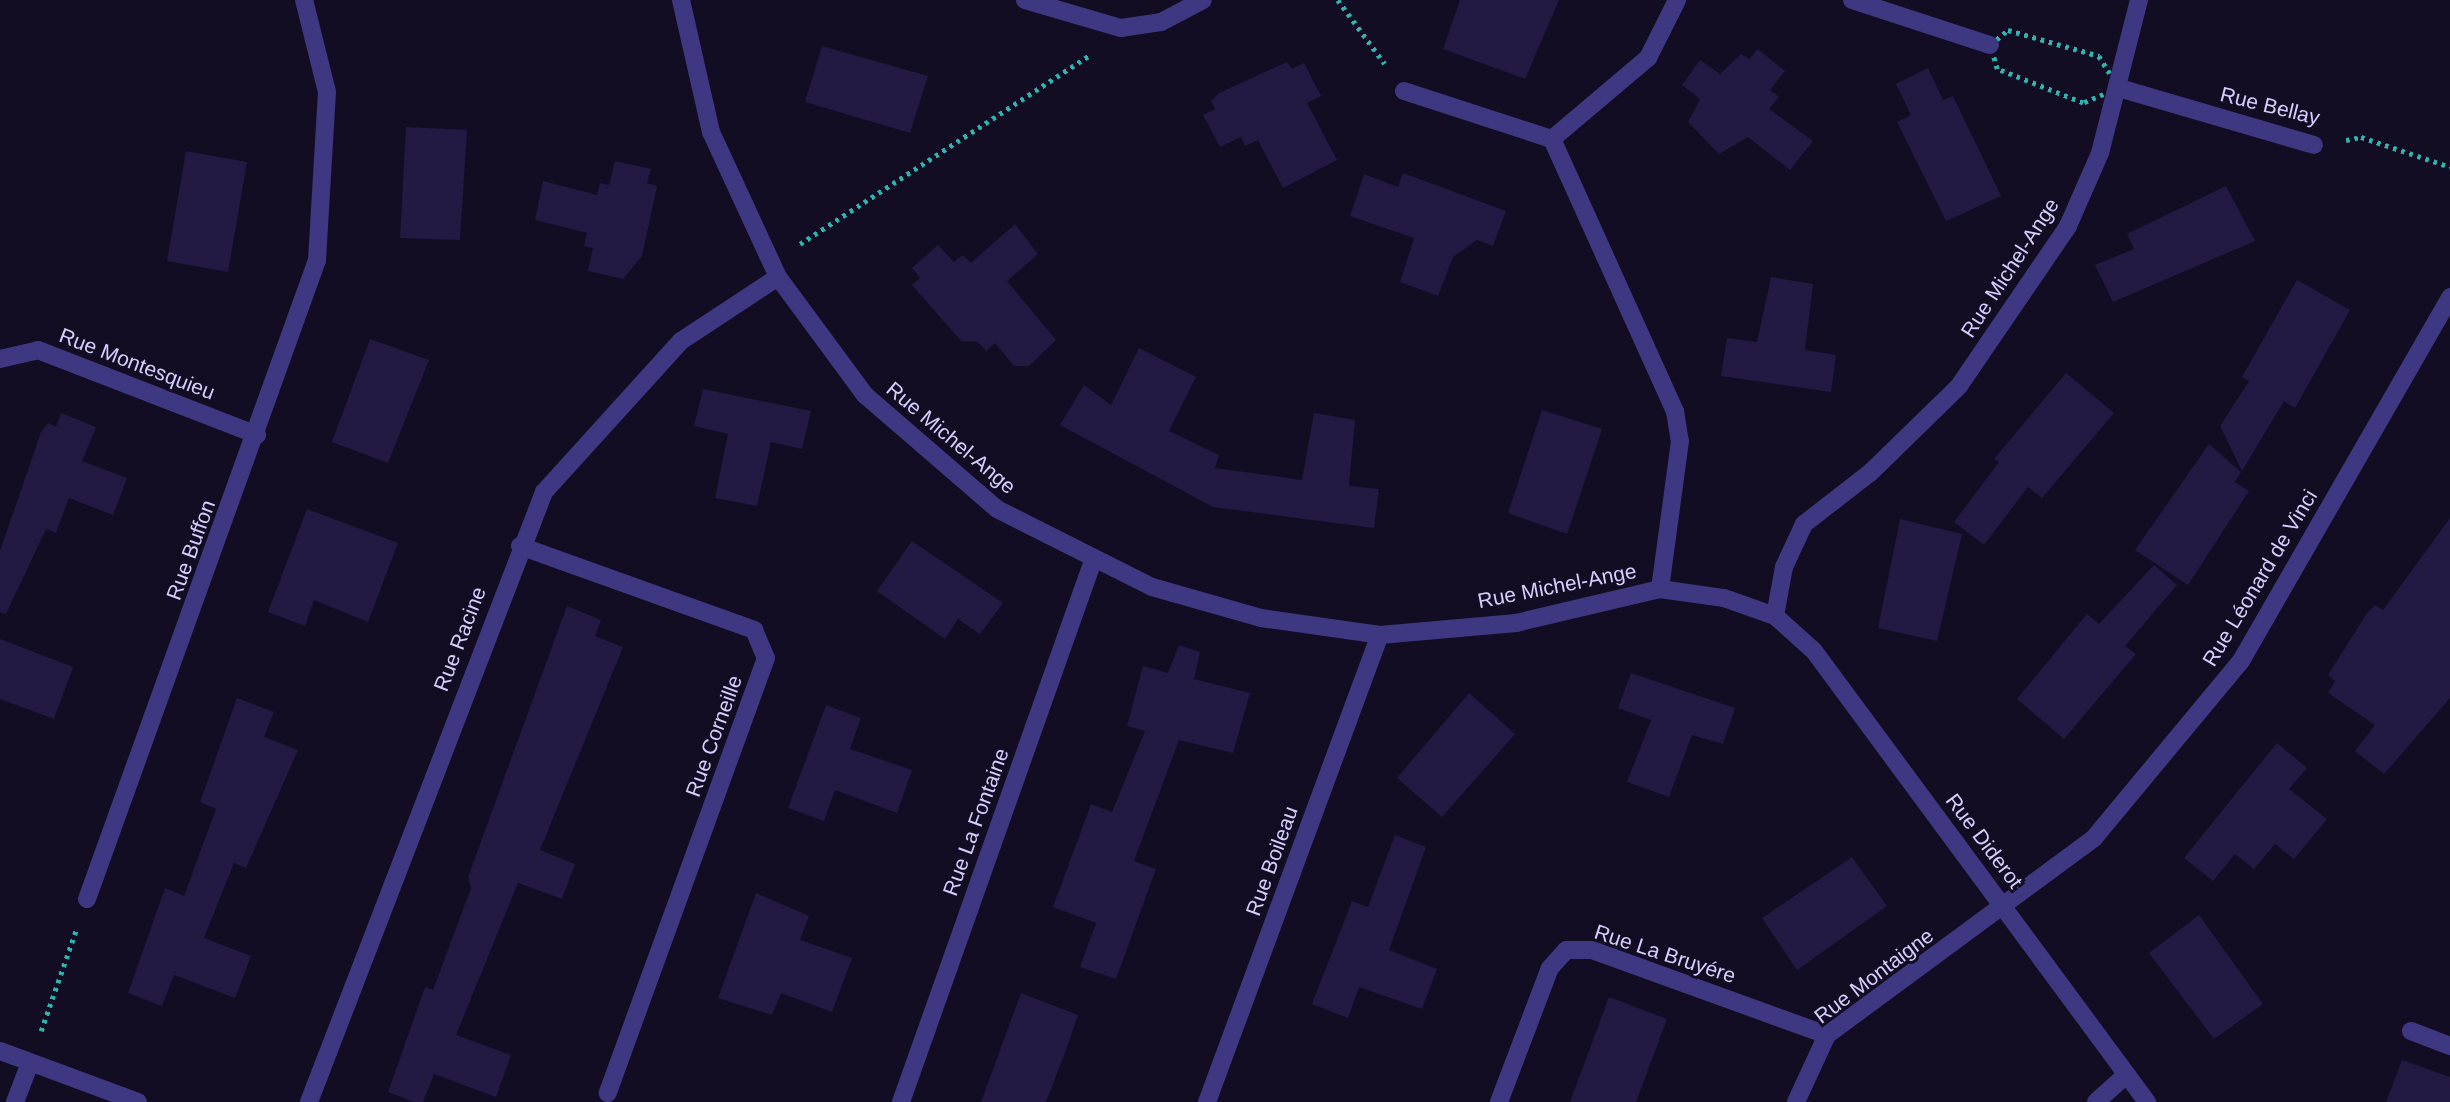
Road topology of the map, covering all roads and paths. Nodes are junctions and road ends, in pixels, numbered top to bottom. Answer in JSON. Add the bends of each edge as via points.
{"nodes":[{"id":1,"x":304,"y":0,"type":"edge"},
{"id":2,"x":681,"y":0,"type":"edge"},
{"id":3,"x":1025,"y":0,"type":"edge"},
{"id":4,"x":1203,"y":0,"type":"edge"},
{"id":5,"x":1338,"y":0,"type":"edge"},
{"id":6,"x":1677,"y":0,"type":"edge"},
{"id":7,"x":1852,"y":0,"type":"edge"},
{"id":8,"x":2139,"y":0,"type":"edge"},
{"id":9,"x":1121,"y":28,"type":"junction"},
{"id":10,"x":1990,"y":45,"type":"junction"},
{"id":11,"x":2119,"y":88,"type":"junction"},
{"id":12,"x":1404,"y":91,"type":"joint"},
{"id":13,"x":1552,"y":139,"type":"junction"},
{"id":14,"x":2314,"y":145,"type":"joint"},
{"id":15,"x":2450,"y":167,"type":"edge"},
{"id":16,"x":774,"y":270,"type":"junction"},
{"id":17,"x":2450,"y":297,"type":"edge"},
{"id":18,"x":0,"y":359,"type":"edge"},
{"id":19,"x":257,"y":435,"type":"junction"},
{"id":20,"x":520,"y":546,"type":"junction"},
{"id":21,"x":1094,"y":558,"type":"junction"},
{"id":22,"x":1660,"y":589,"type":"junction"},
{"id":23,"x":1775,"y":616,"type":"junction"},
{"id":24,"x":1380,"y":635,"type":"junction"},
{"id":25,"x":87,"y":899,"type":"joint"},
{"id":26,"x":2006,"y":908,"type":"junction"},
{"id":27,"x":2411,"y":1031,"type":"dead end"},
{"id":28,"x":1827,"y":1035,"type":"junction"},
{"id":29,"x":2450,"y":1046,"type":"edge"},
{"id":30,"x":0,"y":1051,"type":"edge"},
{"id":31,"x":30,"y":1063,"type":"junction"},
{"id":32,"x":2126,"y":1075,"type":"junction"},
{"id":33,"x":608,"y":1093,"type":"dead end"},
{"id":34,"x":15,"y":1102,"type":"edge"},
{"id":35,"x":138,"y":1102,"type":"edge"},
{"id":36,"x":309,"y":1102,"type":"edge"},
{"id":37,"x":901,"y":1102,"type":"edge"},
{"id":38,"x":1207,"y":1102,"type":"edge"},
{"id":39,"x":1499,"y":1102,"type":"edge"},
{"id":40,"x":1796,"y":1102,"type":"edge"},
{"id":41,"x":2096,"y":1102,"type":"edge"},
{"id":42,"x":2147,"y":1102,"type":"edge"}],
"edges":[{"from":1,"to":19,"type":"street","name":"Rue Buffon","via":[[327,92],[326,196],[317,260]]},
{"from":2,"to":16,"type":"street","name":"Rue Michel-Ange","via":[[712,132]]},
{"from":3,"to":9,"type":"street"},
{"from":4,"to":9,"type":"street","via":[[1161,22]]},
{"from":5,"to":12,"type":"path"},
{"from":6,"to":13,"type":"street","via":[[1647,58]]},
{"from":7,"to":10,"type":"street"},
{"from":8,"to":11,"type":"street","name":"Rue Michel-Ange"},
{"from":9,"to":16,"type":"path"},
{"from":10,"to":11,"type":"path","via":[[2008,30],[2099,56]]},
{"from":10,"to":11,"type":"path","via":[[1997,69],[2083,103]]},
{"from":11,"to":14,"type":"street","name":"Rue Bellay"},
{"from":11,"to":23,"type":"street","name":"Rue Michel-Ange","via":[[2101,153],[2068,226],[2023,298],[1959,386],[1871,472],[1804,524],[1784,567]]},
{"from":12,"to":13,"type":"street"},
{"from":13,"to":22,"type":"street","via":[[1675,411],[1680,441]]},
{"from":14,"to":15,"type":"path","name":"Rue Bellay","via":[[2361,137]]},
{"from":16,"to":20,"type":"street","name":"Rue Racine","via":[[681,341],[599,426],[544,492]]},
{"from":16,"to":21,"type":"street","name":"Rue Michel-Ange","via":[[865,395],[997,509]]},
{"from":17,"to":26,"type":"street","name":"Rue Léonard de Vinci","via":[[2241,661],[2094,838]]},
{"from":18,"to":19,"type":"street","name":"Rue Montesquieu","via":[[38,350]]},
{"from":19,"to":25,"type":"street","name":"Rue Buffon"},
{"from":20,"to":33,"type":"street","name":"Rue Corneille","via":[[754,630],[766,658]]},
{"from":20,"to":36,"type":"street","name":"Rue Racine"},
{"from":21,"to":24,"type":"street","name":"Rue Michel-Ange","via":[[1153,587],[1261,618]]},
{"from":21,"to":37,"type":"street","name":"Rue La Fontaine"},
{"from":22,"to":23,"type":"street","name":"Rue Michel-Ange","via":[[1724,598]]},
{"from":22,"to":24,"type":"street","name":"Rue Michel-Ange","via":[[1516,622]]},
{"from":23,"to":26,"type":"street","name":"Rue Diderot","via":[[1814,651]]},
{"from":24,"to":38,"type":"street","name":"Rue Boileau"},
{"from":25,"to":31,"type":"path"},
{"from":26,"to":28,"type":"street","name":"Rue Montaigne"},
{"from":26,"to":32,"type":"street","name":"Rue Diderot"},
{"from":27,"to":29,"type":"street"},
{"from":28,"to":39,"type":"street","name":"Rue La Bruyére","via":[[1592,950],[1566,950],[1549,968]]},
{"from":28,"to":40,"type":"street","name":"Rue Montaigne"},
{"from":30,"to":31,"type":"street"},
{"from":31,"to":34,"type":"street"},
{"from":31,"to":35,"type":"street"},
{"from":32,"to":41,"type":"street"},
{"from":32,"to":42,"type":"street","name":"Rue Diderot"}]}
